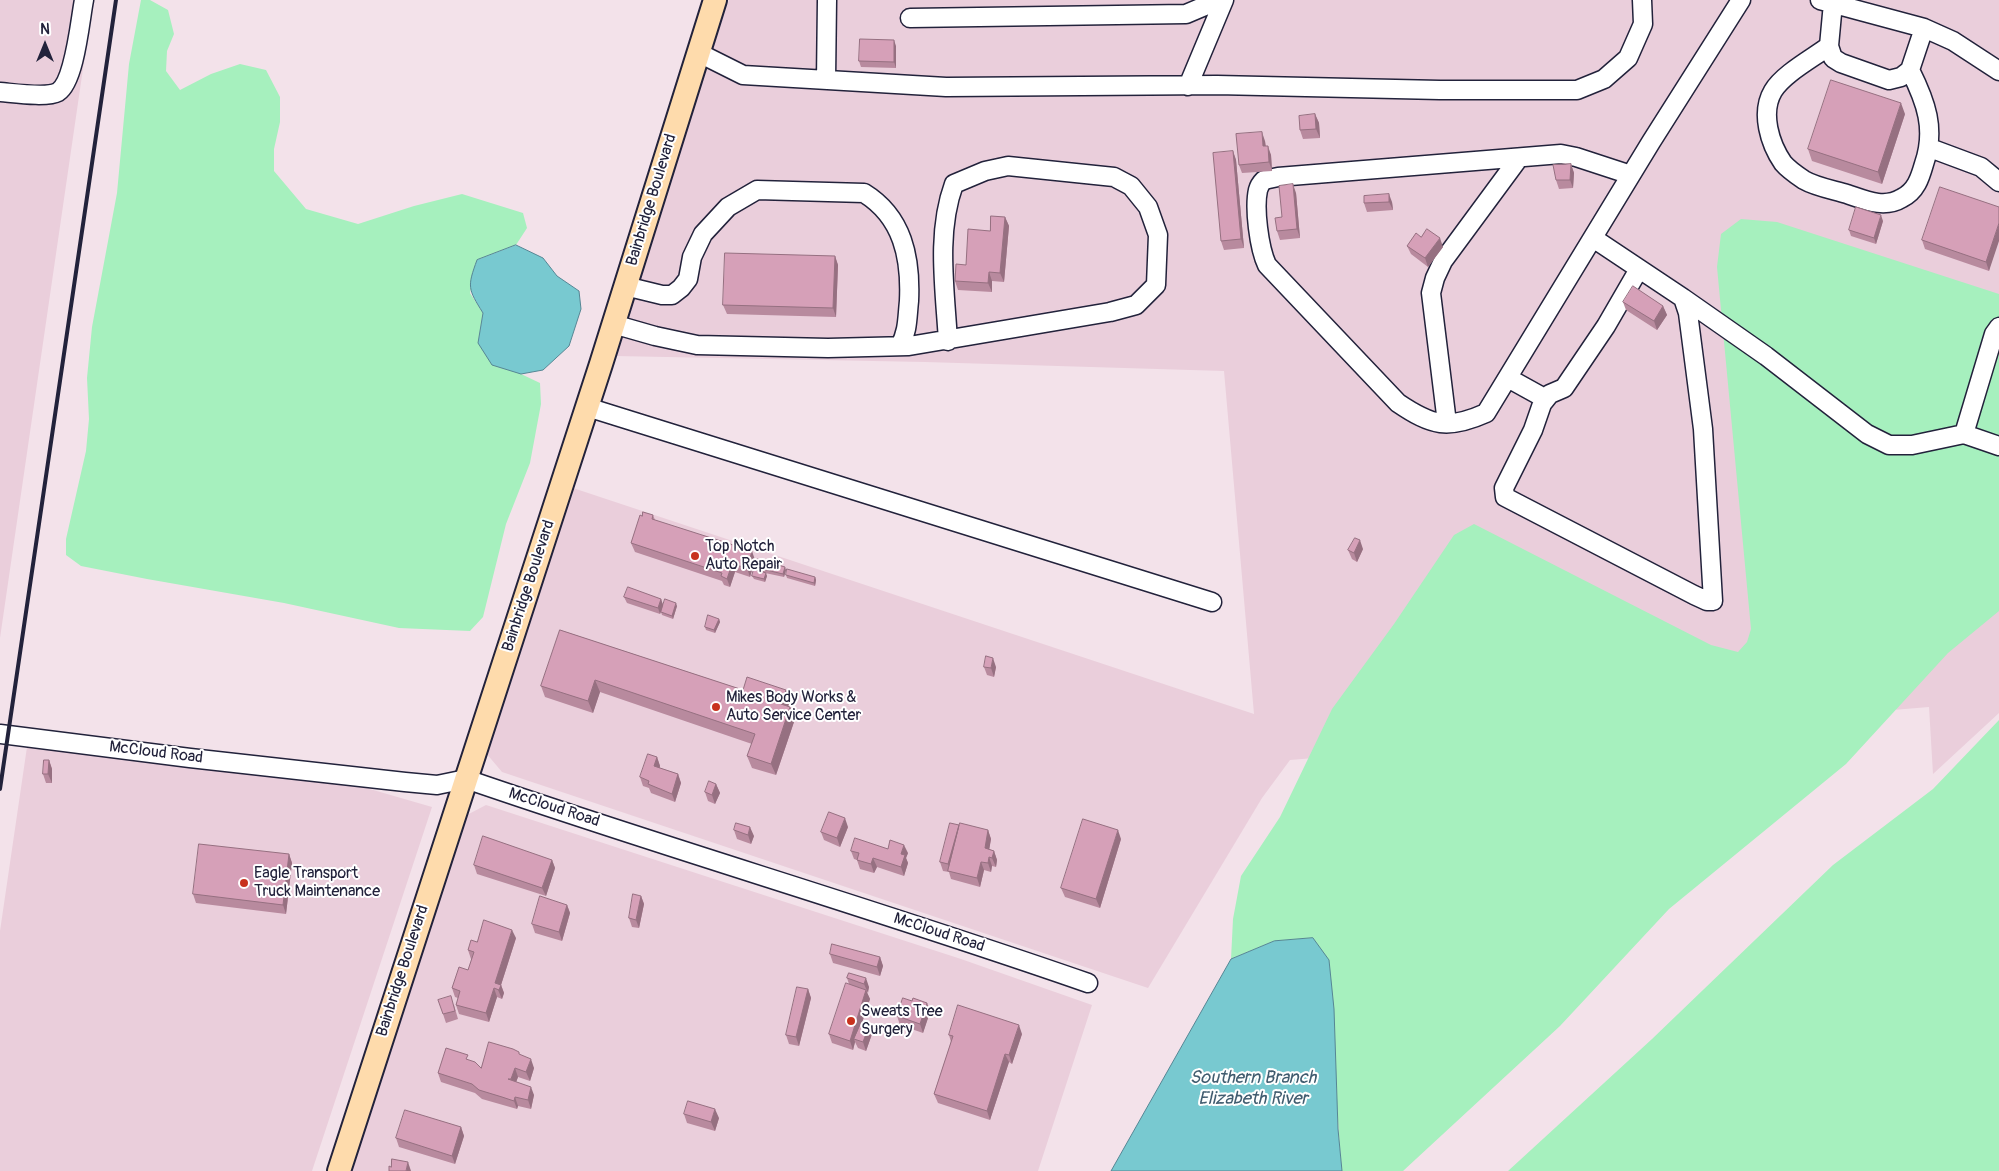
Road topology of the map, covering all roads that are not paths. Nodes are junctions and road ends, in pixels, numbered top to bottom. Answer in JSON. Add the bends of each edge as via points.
{"nodes":[{"id":1,"x":84,"y":0,"type":"edge"},
{"id":2,"x":716,"y":0,"type":"edge"},
{"id":3,"x":827,"y":0,"type":"edge"},
{"id":4,"x":1219,"y":0,"type":"edge"},
{"id":5,"x":1224,"y":0,"type":"edge"},
{"id":6,"x":1642,"y":0,"type":"edge"},
{"id":7,"x":1741,"y":0,"type":"edge"},
{"id":8,"x":1827,"y":1,"type":"edge"},
{"id":9,"x":910,"y":18,"type":"dead end"},
{"id":10,"x":1924,"y":28,"type":"junction"},
{"id":11,"x":1830,"y":46,"type":"junction"},
{"id":12,"x":699,"y":53,"type":"junction"},
{"id":13,"x":1910,"y":70,"type":"junction"},
{"id":14,"x":1999,"y":71,"type":"edge"},
{"id":15,"x":826,"y":80,"type":"junction"},
{"id":16,"x":1188,"y":86,"type":"junction"},
{"id":17,"x":0,"y":92,"type":"edge"},
{"id":18,"x":1930,"y":148,"type":"junction"},
{"id":19,"x":1519,"y":158,"type":"junction"},
{"id":20,"x":1631,"y":176,"type":"junction"},
{"id":21,"x":1999,"y":182,"type":"edge"},
{"id":22,"x":1593,"y":238,"type":"junction"},
{"id":23,"x":1639,"y":269,"type":"junction"},
{"id":24,"x":626,"y":286,"type":"junction"},
{"id":25,"x":1683,"y":298,"type":"junction"},
{"id":26,"x":613,"y":324,"type":"junction"},
{"id":27,"x":1999,"y":327,"type":"edge"},
{"id":28,"x":948,"y":341,"type":"junction"},
{"id":29,"x":900,"y":346,"type":"junction"},
{"id":30,"x":1508,"y":378,"type":"junction"},
{"id":31,"x":1546,"y":399,"type":"junction"},
{"id":32,"x":587,"y":407,"type":"junction"},
{"id":33,"x":1447,"y":423,"type":"junction"},
{"id":34,"x":1964,"y":434,"type":"junction"},
{"id":35,"x":1999,"y":446,"type":"edge"},
{"id":36,"x":1212,"y":602,"type":"dead end"},
{"id":37,"x":0,"y":734,"type":"edge"},
{"id":38,"x":466,"y":779,"type":"junction"},
{"id":39,"x":1088,"y":983,"type":"dead end"},
{"id":40,"x":339,"y":1171,"type":"edge"}],
"edges":[{"from":1,"to":17,"type":"street","via":[[71,70],[59,92],[49,95]]},
{"from":2,"to":12,"type":"main road","name":"Bainbridge Boulevard"},
{"from":3,"to":15,"type":"street"},
{"from":4,"to":9,"type":"street","via":[[1186,14]]},
{"from":5,"to":16,"type":"street"},
{"from":6,"to":16,"type":"street","via":[[1642,24],[1628,58],[1604,79],[1577,90]]},
{"from":7,"to":20,"type":"street"},
{"from":8,"to":10,"type":"street"},
{"from":8,"to":11,"type":"street"},
{"from":10,"to":13,"type":"street"},
{"from":10,"to":14,"type":"street","via":[[1953,41]]},
{"from":11,"to":13,"type":"street","via":[[1833,58],[1841,63],[1890,80]]},
{"from":11,"to":18,"type":"street","via":[[1787,76],[1773,91],[1767,110],[1768,126],[1784,164],[1805,181],[1874,203],[1887,204],[1903,198],[1917,185]]},
{"from":12,"to":15,"type":"street","via":[[743,75]]},
{"from":12,"to":24,"type":"main road","name":"Bainbridge Boulevard"},
{"from":13,"to":18,"type":"street","via":[[1928,115]]},
{"from":15,"to":16,"type":"street","via":[[946,87]]},
{"from":18,"to":21,"type":"street","via":[[1982,167]]},
{"from":19,"to":20,"type":"street","via":[[1561,154],[1576,156]]},
{"from":19,"to":33,"type":"street","via":[[1443,261],[1435,278],[1431,293]]},
{"from":19,"to":33,"type":"street","via":[[1278,177],[1264,180],[1258,188],[1256,203],[1267,265],[1398,403],[1420,418]]},
{"from":20,"to":22,"type":"street"},
{"from":22,"to":23,"type":"street"},
{"from":22,"to":30,"type":"street"},
{"from":23,"to":25,"type":"street"},
{"from":23,"to":31,"type":"street","via":[[1564,388]]},
{"from":24,"to":26,"type":"main road","name":"Bainbridge Boulevard"},
{"from":24,"to":29,"type":"street","via":[[662,295],[672,294],[681,288],[688,279],[692,256],[703,234],[728,207],[757,190],[864,193],[879,202],[894,221],[907,253],[910,280],[907,332]]},
{"from":25,"to":31,"type":"street","via":[[1688,313],[1703,429],[1713,601],[1694,595],[1505,497],[1504,488]]},
{"from":25,"to":34,"type":"street","via":[[1868,434],[1889,445],[1912,445]]},
{"from":26,"to":29,"type":"street","via":[[697,345]]},
{"from":26,"to":32,"type":"main road","name":"Bainbridge Boulevard"},
{"from":27,"to":34,"type":"street","via":[[1994,334]]},
{"from":28,"to":28,"type":"street","via":[[1110,312],[1136,304],[1156,285],[1158,235],[1148,207],[1130,186],[1114,177],[1008,166],[985,171],[954,184],[948,200],[943,246]]},
{"from":28,"to":29,"type":"street"},
{"from":30,"to":31,"type":"street"},
{"from":30,"to":33,"type":"street","via":[[1486,413]]},
{"from":32,"to":36,"type":"street"},
{"from":32,"to":38,"type":"main road","name":"Bainbridge Boulevard"},
{"from":34,"to":35,"type":"street"},
{"from":37,"to":38,"type":"street","name":"McCloud Road","via":[[405,782],[437,785]]},
{"from":38,"to":39,"type":"street","name":"McCloud Road"},
{"from":38,"to":40,"type":"main road","name":"Bainbridge Boulevard"}]}
